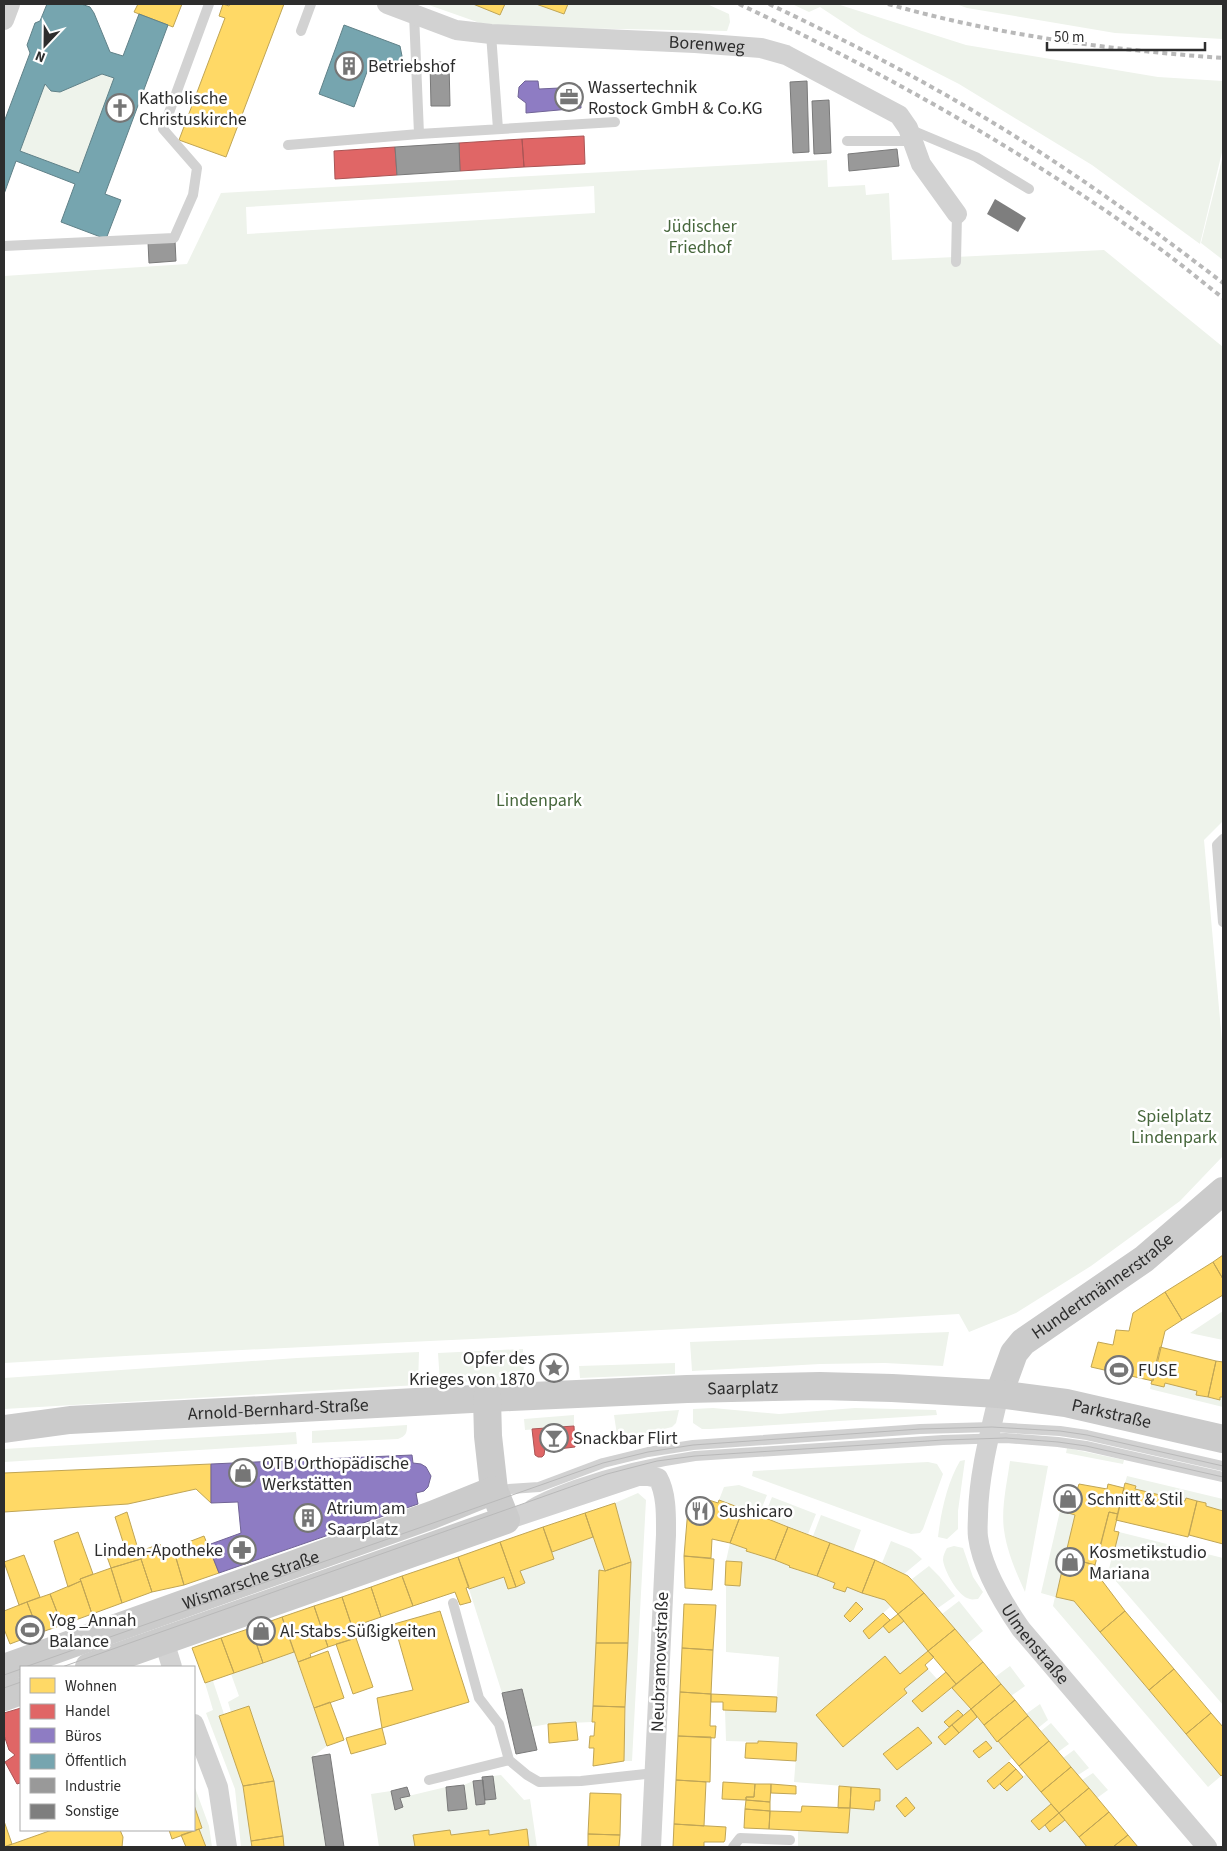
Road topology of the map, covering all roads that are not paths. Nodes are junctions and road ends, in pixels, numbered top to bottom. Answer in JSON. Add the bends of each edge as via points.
{"nodes":[{"id":1,"x":10,"y":4,"type":"edge"},
{"id":2,"x":210,"y":4,"type":"edge"},
{"id":3,"x":311,"y":4,"type":"edge"},
{"id":4,"x":387,"y":4,"type":"edge"},
{"id":5,"x":414,"y":14,"type":"junction"},
{"id":6,"x":4,"y":20,"type":"edge"},
{"id":7,"x":301,"y":31,"type":"dead end"},
{"id":8,"x":491,"y":34,"type":"junction"},
{"id":9,"x":615,"y":122,"type":"dead end"},
{"id":10,"x":498,"y":130,"type":"junction"},
{"id":11,"x":419,"y":134,"type":"junction"},
{"id":12,"x":911,"y":135,"type":"junction"},
{"id":13,"x":848,"y":141,"type":"dead end"},
{"id":14,"x":288,"y":145,"type":"dead end"},
{"id":15,"x":1029,"y":189,"type":"dead end"},
{"id":16,"x":956,"y":214,"type":"joint"},
{"id":17,"x":4,"y":246,"type":"edge"},
{"id":18,"x":956,"y":262,"type":"dead end"},
{"id":19,"x":1223,"y":839,"type":"edge"},
{"id":20,"x":1223,"y":922,"type":"edge"},
{"id":21,"x":1223,"y":1191,"type":"edge"},
{"id":22,"x":999,"y":1394,"type":"junction"},
{"id":23,"x":487,"y":1398,"type":"junction"},
{"id":24,"x":4,"y":1417,"type":"edge"},
{"id":25,"x":70,"y":1420,"type":"junction"},
{"id":26,"x":4,"y":1429,"type":"edge"},
{"id":27,"x":991,"y":1432,"type":"junction"},
{"id":28,"x":1223,"y":1439,"type":"edge"},
{"id":29,"x":1223,"y":1466,"type":"edge"},
{"id":30,"x":1223,"y":1477,"type":"edge"},
{"id":31,"x":658,"y":1478,"type":"joint"},
{"id":32,"x":494,"y":1490,"type":"junction"},
{"id":33,"x":506,"y":1520,"type":"junction"},
{"id":34,"x":453,"y":1603,"type":"dead end"},
{"id":35,"x":153,"y":1614,"type":"junction"},
{"id":36,"x":164,"y":1642,"type":"junction"},
{"id":37,"x":92,"y":1666,"type":"edge"},
{"id":38,"x":172,"y":1666,"type":"edge"},
{"id":39,"x":4,"y":1668,"type":"edge"},
{"id":40,"x":20,"y":1691,"type":"edge"},
{"id":41,"x":4,"y":1697,"type":"edge"},
{"id":42,"x":195,"y":1727,"type":"edge"},
{"id":43,"x":509,"y":1760,"type":"junction"},
{"id":44,"x":656,"y":1773,"type":"junction"},
{"id":45,"x":429,"y":1780,"type":"dead end"},
{"id":46,"x":790,"y":1840,"type":"dead end"},
{"id":47,"x":227,"y":1847,"type":"edge"},
{"id":48,"x":651,"y":1847,"type":"edge"},
{"id":49,"x":733,"y":1847,"type":"edge"},
{"id":50,"x":1207,"y":1847,"type":"edge"}],
"edges":[{"from":1,"to":6,"type":"street"},
{"from":2,"to":17,"type":"lane","via":[[163,129],[197,168],[194,195],[174,238]]},
{"from":3,"to":7,"type":"lane"},
{"from":4,"to":5,"type":"street","name":"Borenweg"},
{"from":5,"to":8,"type":"street","name":"Borenweg","via":[[456,30]]},
{"from":5,"to":11,"type":"lane"},
{"from":8,"to":10,"type":"lane"},
{"from":8,"to":12,"type":"street","name":"Borenweg","via":[[761,48],[786,55],[899,115]]},
{"from":9,"to":10,"type":"lane"},
{"from":10,"to":11,"type":"lane"},
{"from":11,"to":14,"type":"lane"},
{"from":12,"to":13,"type":"lane"},
{"from":12,"to":15,"type":"lane","via":[[976,157]]},
{"from":12,"to":16,"type":"street","name":"Borenweg","via":[[921,164]]},
{"from":16,"to":18,"type":"lane"},
{"from":19,"to":20,"type":"lane","via":[[1217,845]]},
{"from":21,"to":22,"type":"street","name":"Hundertmännerstraße","via":[[1144,1259],[1023,1342],[1014,1354]]},
{"from":22,"to":23,"type":"street","name":"Saarplatz","via":[[820,1386]]},
{"from":22,"to":27,"type":"street","name":"Ulmenstraße"},
{"from":22,"to":28,"type":"street","name":"Parkstraße","via":[[1066,1403]]},
{"from":23,"to":25,"type":"street","name":"Arnold-Bernhard-Straße"},
{"from":23,"to":32,"type":"street"},
{"from":24,"to":25,"type":"street","name":"Arnold-Bernhard-Straße"},
{"from":25,"to":26,"type":"street","name":"Arnold-Bernhard-Straße"},
{"from":27,"to":29,"type":"lane","via":[[1069,1432]]},
{"from":27,"to":30,"type":"lane","via":[[1086,1446]]},
{"from":27,"to":32,"type":"lane","via":[[920,1429],[694,1445],[603,1463],[539,1487]]},
{"from":27,"to":33,"type":"lane","via":[[657,1461],[543,1496]]},
{"from":27,"to":50,"type":"street","name":"Ulmenstraße","via":[[978,1504],[978,1536],[1003,1603],[1021,1629]]},
{"from":31,"to":33,"type":"street","name":"Wismarsche Straße","via":[[638,1476]]},
{"from":31,"to":44,"type":"street","name":"Neubramowstraße","via":[[666,1512],[666,1535]]},
{"from":32,"to":33,"type":"street"},
{"from":32,"to":35,"type":"street","name":"Wismarsche Straße"},
{"from":33,"to":36,"type":"street","name":"Wismarsche Straße"},
{"from":34,"to":43,"type":"lane","via":[[479,1698],[499,1724]]},
{"from":35,"to":36,"type":"street"},
{"from":35,"to":39,"type":"street","name":"Wismarsche Straße"},
{"from":36,"to":37,"type":"street","name":"Wismarsche Straße"},
{"from":36,"to":38,"type":"street"},
{"from":40,"to":41,"type":"street"},
{"from":42,"to":47,"type":"street","via":[[218,1787]]},
{"from":43,"to":44,"type":"lane","via":[[539,1782]]},
{"from":43,"to":45,"type":"lane"},
{"from":44,"to":48,"type":"street","name":"Neubramowstraße"},
{"from":46,"to":49,"type":"lane","via":[[740,1838]]}]}
